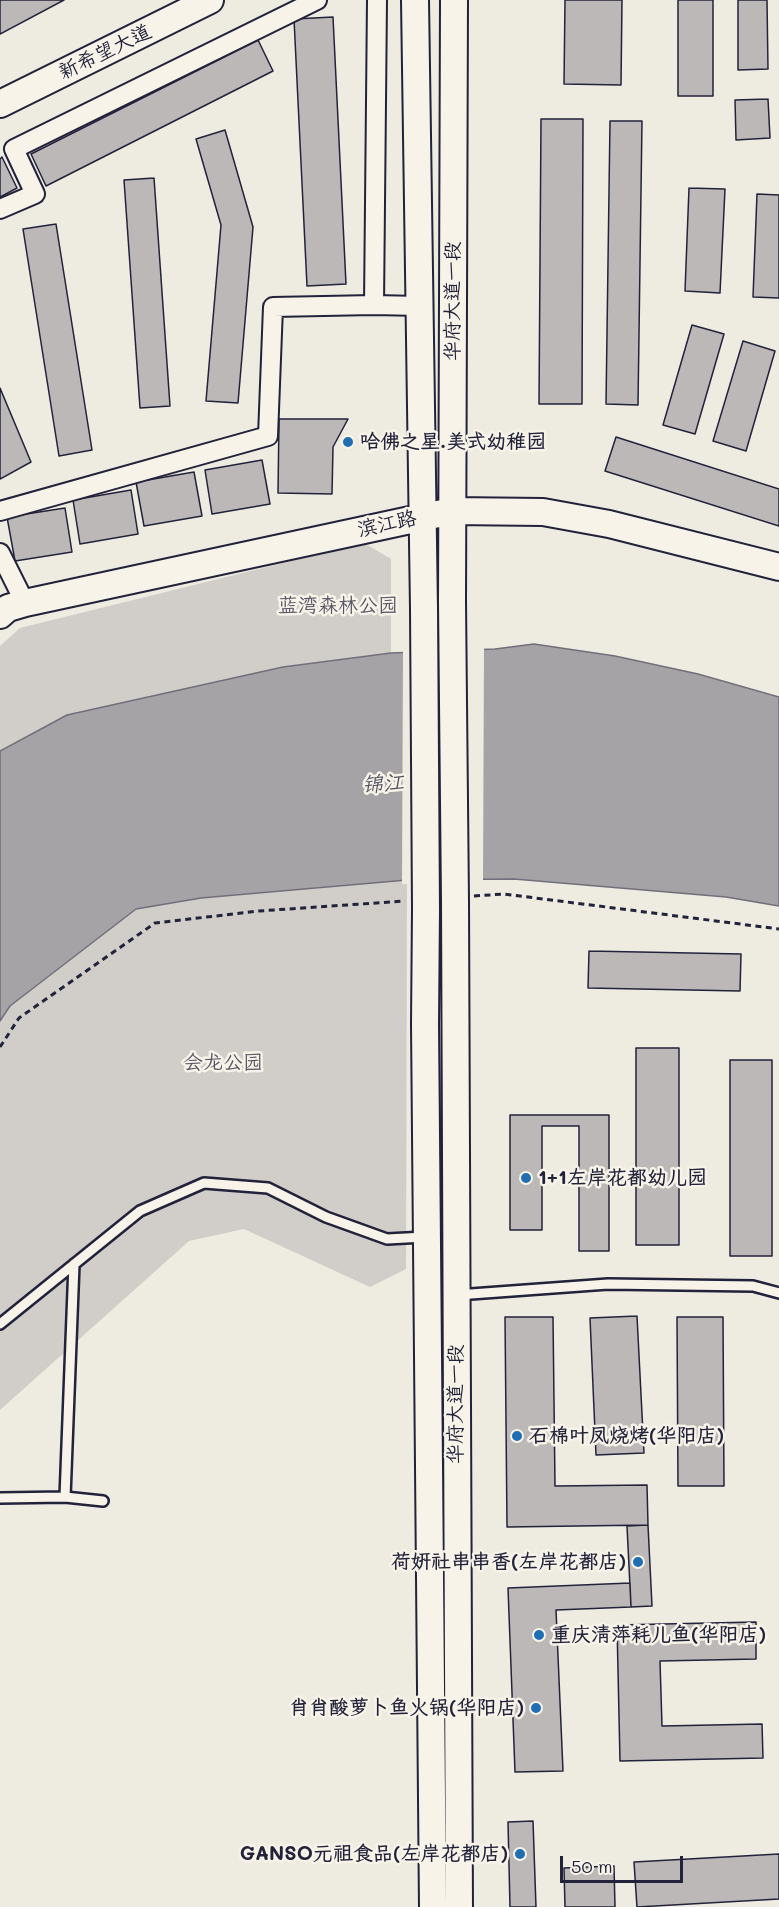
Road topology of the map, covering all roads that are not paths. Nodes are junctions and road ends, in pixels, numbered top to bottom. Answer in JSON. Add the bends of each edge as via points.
{"nodes":[{"id":1,"x":174,"y":0,"type":"edge"},
{"id":2,"x":210,"y":0,"type":"edge"},
{"id":3,"x":317,"y":0,"type":"edge"},
{"id":4,"x":377,"y":0,"type":"edge"},
{"id":5,"x":416,"y":0,"type":"edge"},
{"id":6,"x":454,"y":0,"type":"edge"},
{"id":7,"x":0,"y":87,"type":"edge"},
{"id":8,"x":0,"y":104,"type":"edge"},
{"id":9,"x":0,"y":209,"type":"edge"},
{"id":10,"x":375,"y":305,"type":"junction"},
{"id":11,"x":420,"y":306,"type":"junction"},
{"id":12,"x":0,"y":511,"type":"edge"},
{"id":13,"x":452,"y":511,"type":"junction"},
{"id":14,"x":421,"y":517,"type":"junction"},
{"id":15,"x":0,"y":553,"type":"edge"},
{"id":16,"x":779,"y":567,"type":"edge"},
{"id":17,"x":25,"y":603,"type":"junction"},
{"id":18,"x":0,"y":615,"type":"edge"},
{"id":19,"x":428,"y":1237,"type":"junction"},
{"id":20,"x":74,"y":1264,"type":"junction"},
{"id":21,"x":779,"y":1293,"type":"edge"},
{"id":22,"x":455,"y":1295,"type":"junction"},
{"id":23,"x":0,"y":1324,"type":"edge"},
{"id":24,"x":65,"y":1497,"type":"junction"},
{"id":25,"x":0,"y":1498,"type":"edge"},
{"id":26,"x":103,"y":1500,"type":"dead end"},
{"id":27,"x":433,"y":1907,"type":"edge"},
{"id":28,"x":459,"y":1907,"type":"edge"}],
"edges":[{"from":1,"to":7,"type":"main road"},
{"from":2,"to":8,"type":"main road","name":"新希望大道"},
{"from":3,"to":9,"type":"street","via":[[14,149],[36,194]]},
{"from":4,"to":10,"type":"street"},
{"from":5,"to":11,"type":"main road"},
{"from":6,"to":13,"type":"main road","name":"华府大道一段"},
{"from":10,"to":11,"type":"street"},
{"from":10,"to":12,"type":"street","via":[[273,307],[268,436]]},
{"from":11,"to":14,"type":"main road"},
{"from":13,"to":14,"type":"main road","name":"滨江路"},
{"from":13,"to":16,"type":"main road","name":"滨江路","via":[[543,512],[609,524]]},
{"from":13,"to":22,"type":"main road","name":"华府大道一段","bridge":true,"via":[[462,899]]},
{"from":14,"to":17,"type":"main road","name":"滨江路"},
{"from":14,"to":19,"type":"main road","bridge":true,"via":[[424,609],[418,905]]},
{"from":15,"to":17,"type":"street"},
{"from":17,"to":18,"type":"main road","name":"滨江路"},
{"from":19,"to":20,"type":"lane","via":[[387,1239],[326,1217],[268,1188],[204,1183],[140,1211]]},
{"from":19,"to":27,"type":"main road"},
{"from":20,"to":23,"type":"lane"},
{"from":20,"to":24,"type":"lane"},
{"from":21,"to":22,"type":"lane","via":[[753,1286],[608,1284]]},
{"from":22,"to":28,"type":"main road","name":"华府大道一段"},
{"from":24,"to":25,"type":"lane"},
{"from":24,"to":26,"type":"lane"}]}
